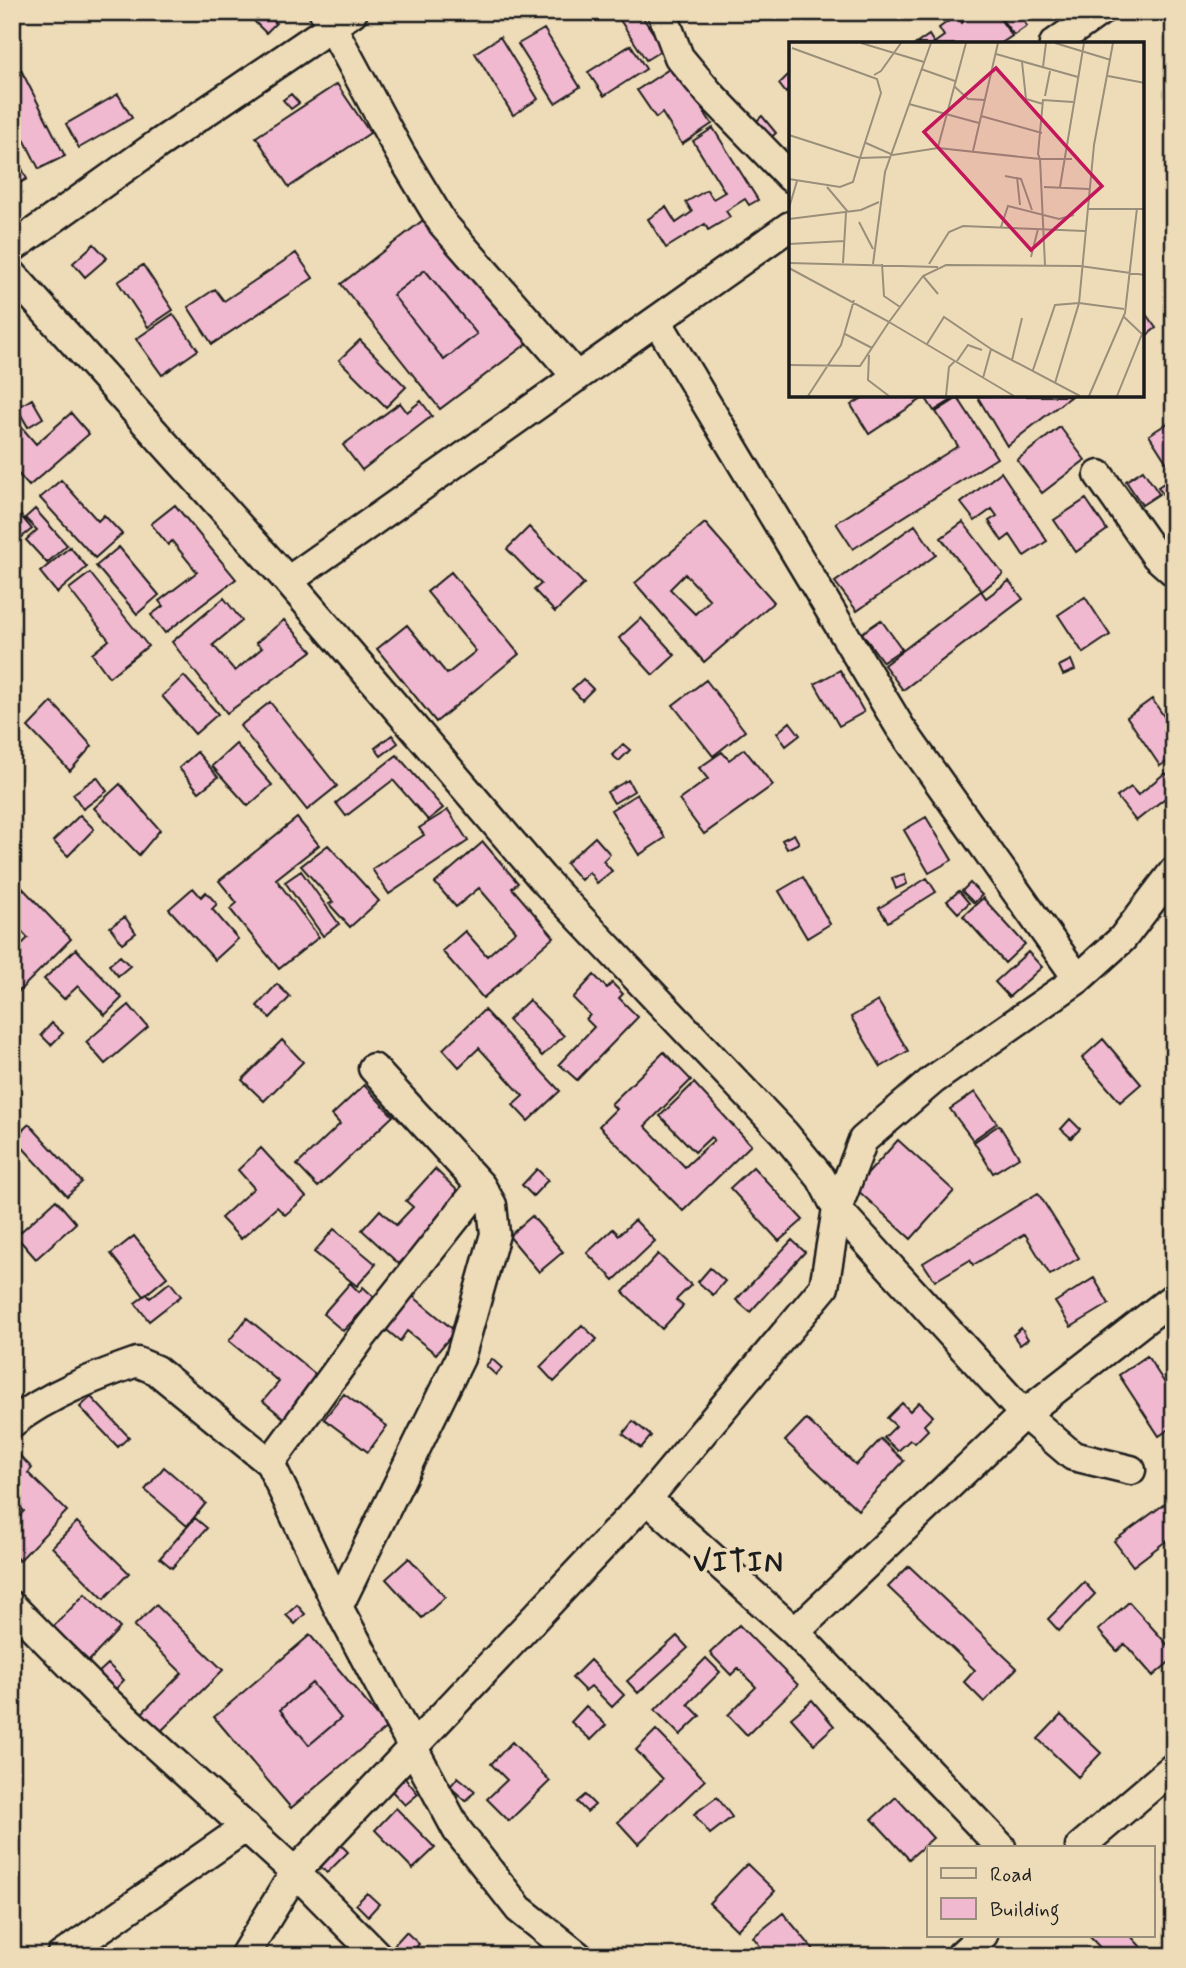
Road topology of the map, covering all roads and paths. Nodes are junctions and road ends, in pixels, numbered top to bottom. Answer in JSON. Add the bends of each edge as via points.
{"nodes":[{"id":1,"x":662,"y":12,"type":"edge"},
{"id":2,"x":1100,"y":12,"type":"edge"},
{"id":3,"x":336,"y":17,"type":"edge"},
{"id":4,"x":1057,"y":42,"type":"edge"},
{"id":5,"x":789,"y":176,"type":"edge"},
{"id":6,"x":789,"y":227,"type":"edge"},
{"id":7,"x":12,"y":248,"type":"edge"},
{"id":8,"x":12,"y":274,"type":"edge"},
{"id":9,"x":657,"y":321,"type":"junction"},
{"id":10,"x":577,"y":377,"type":"junction"},
{"id":11,"x":1099,"y":475,"type":"dead end"},
{"id":12,"x":1174,"y":572,"type":"edge"},
{"id":13,"x":288,"y":581,"type":"junction"},
{"id":14,"x":1174,"y":871,"type":"edge"},
{"id":15,"x":1078,"y":979,"type":"junction"},
{"id":16,"x":373,"y":1068,"type":"dead end"},
{"id":17,"x":481,"y":1186,"type":"junction"},
{"id":18,"x":837,"y":1209,"type":"junction"},
{"id":19,"x":1174,"y":1297,"type":"edge"},
{"id":20,"x":1024,"y":1414,"type":"junction"},
{"id":21,"x":12,"y":1423,"type":"edge"},
{"id":22,"x":270,"y":1463,"type":"junction"},
{"id":23,"x":1131,"y":1470,"type":"dead end"},
{"id":24,"x":647,"y":1499,"type":"junction"},
{"id":25,"x":12,"y":1606,"type":"edge"},
{"id":26,"x":338,"y":1607,"type":"junction"},
{"id":27,"x":796,"y":1632,"type":"junction"},
{"id":28,"x":413,"y":1747,"type":"junction"},
{"id":29,"x":1174,"y":1767,"type":"edge"},
{"id":30,"x":246,"y":1827,"type":"junction"},
{"id":31,"x":1000,"y":1846,"type":"edge"},
{"id":32,"x":1081,"y":1846,"type":"edge"},
{"id":33,"x":295,"y":1872,"type":"junction"},
{"id":34,"x":980,"y":1937,"type":"edge"},
{"id":35,"x":61,"y":1956,"type":"edge"},
{"id":36,"x":244,"y":1956,"type":"edge"},
{"id":37,"x":378,"y":1956,"type":"edge"},
{"id":38,"x":578,"y":1956,"type":"edge"},
{"id":39,"x":960,"y":1956,"type":"edge"}],
"edges":[{"from":1,"to":5,"type":"street","via":[[679,57]]},
{"from":2,"to":4,"type":"street"},
{"from":3,"to":7,"type":"street"},
{"from":3,"to":10,"type":"street","via":[[400,153],[443,224]]},
{"from":6,"to":9,"type":"street"},
{"from":8,"to":13,"type":"street"},
{"from":9,"to":10,"type":"street"},
{"from":9,"to":15,"type":"street","via":[[900,727]]},
{"from":10,"to":13,"type":"street"},
{"from":11,"to":12,"type":"street","via":[[1156,556]]},
{"from":13,"to":18,"type":"street","via":[[542,878],[785,1133],[821,1178]]},
{"from":14,"to":15,"type":"street","via":[[1122,939]]},
{"from":15,"to":18,"type":"street","via":[[933,1080],[863,1140]]},
{"from":16,"to":17,"type":"street"},
{"from":17,"to":22,"type":"street"},
{"from":17,"to":26,"type":"street","via":[[492,1205],[495,1234],[460,1358]]},
{"from":18,"to":20,"type":"street"},
{"from":18,"to":24,"type":"street","via":[[824,1287]]},
{"from":19,"to":20,"type":"street"},
{"from":20,"to":23,"type":"street","via":[[1073,1457]]},
{"from":20,"to":27,"type":"street"},
{"from":21,"to":22,"type":"street","via":[[30,1409],[137,1362],[156,1370]]},
{"from":22,"to":26,"type":"street"},
{"from":24,"to":27,"type":"street"},
{"from":24,"to":28,"type":"street"},
{"from":25,"to":30,"type":"street","via":[[100,1695]]},
{"from":26,"to":28,"type":"street"},
{"from":27,"to":31,"type":"street"},
{"from":28,"to":33,"type":"street"},
{"from":28,"to":38,"type":"street","via":[[457,1830],[519,1909]]},
{"from":29,"to":32,"type":"street"},
{"from":30,"to":33,"type":"street"},
{"from":30,"to":35,"type":"street"},
{"from":33,"to":36,"type":"street"},
{"from":33,"to":37,"type":"street"},
{"from":34,"to":39,"type":"street"}]}
